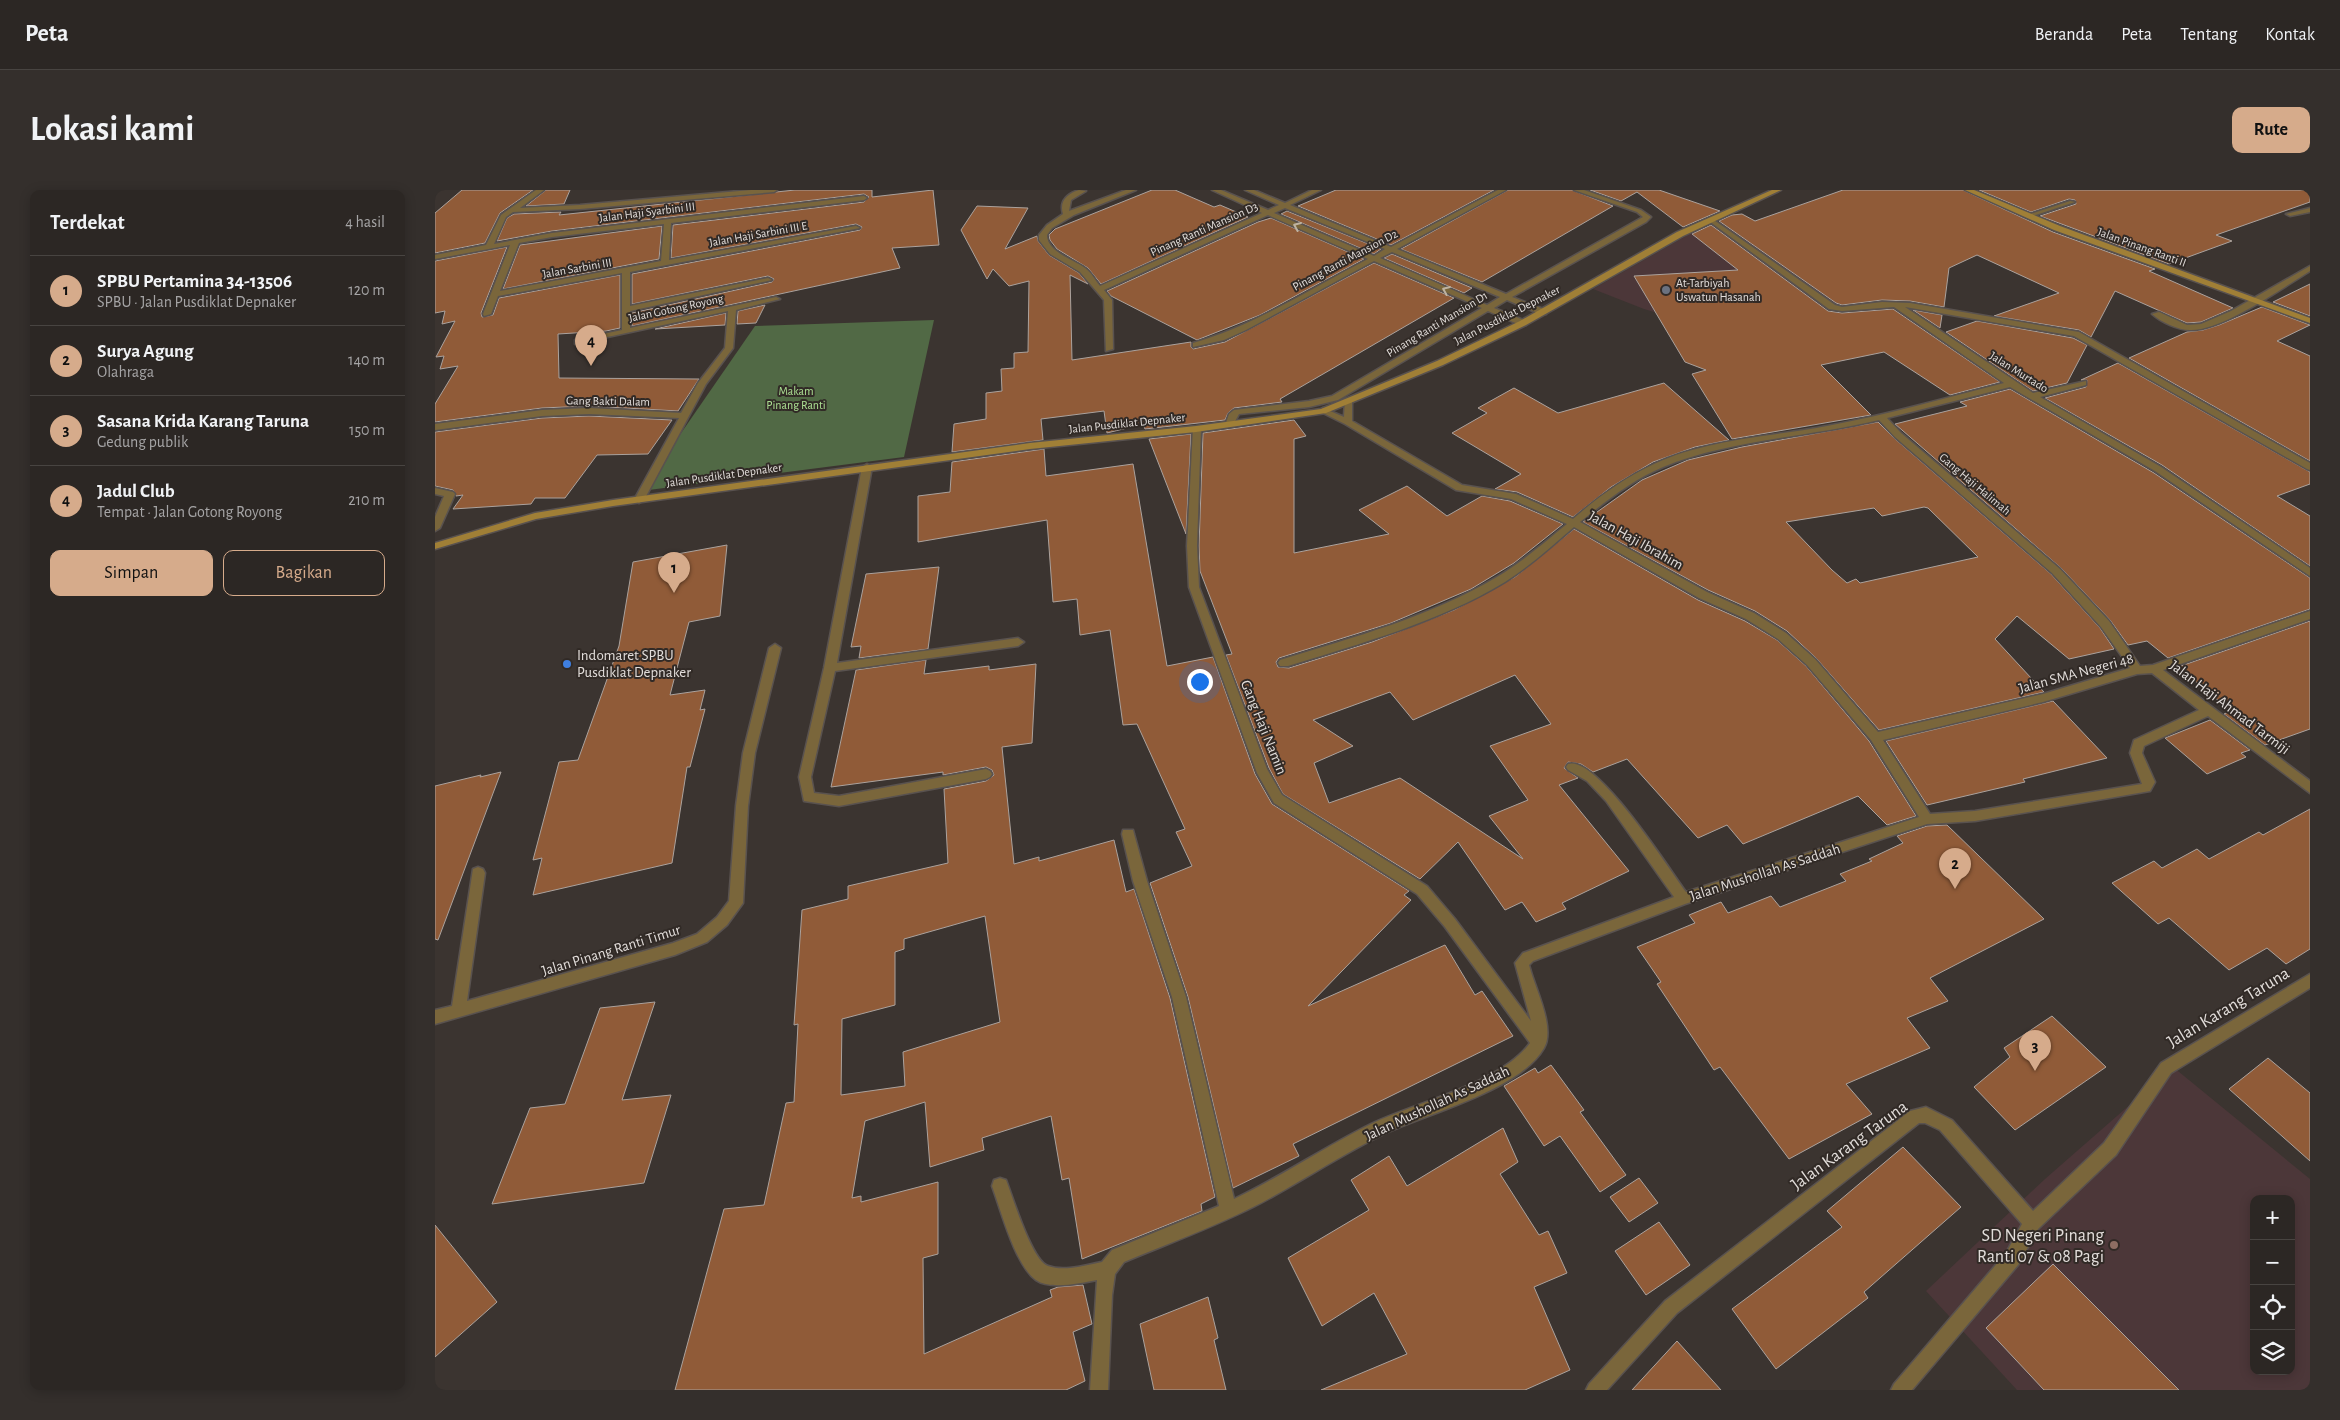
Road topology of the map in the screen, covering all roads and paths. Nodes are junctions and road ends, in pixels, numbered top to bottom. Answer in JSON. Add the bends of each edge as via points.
{"nodes":[{"id":1,"x":541,"y":190,"type":"edge"},
{"id":2,"x":774,"y":190,"type":"edge"},
{"id":3,"x":1083,"y":190,"type":"edge"},
{"id":4,"x":1133,"y":190,"type":"edge"},
{"id":5,"x":1215,"y":190,"type":"edge"},
{"id":6,"x":1248,"y":190,"type":"edge"},
{"id":7,"x":1318,"y":190,"type":"edge"},
{"id":8,"x":1503,"y":190,"type":"edge"},
{"id":9,"x":1577,"y":190,"type":"edge"},
{"id":10,"x":1778,"y":190,"type":"edge"},
{"id":11,"x":1968,"y":190,"type":"edge"},
{"id":12,"x":726,"y":192,"type":"edge"},
{"id":13,"x":864,"y":198,"type":"dead end"},
{"id":14,"x":2072,"y":202,"type":"dead end"},
{"id":15,"x":1285,"y":205,"type":"junction"},
{"id":16,"x":1088,"y":207,"type":"junction"},
{"id":17,"x":512,"y":210,"type":"junction"},
{"id":18,"x":2310,"y":210,"type":"edge"},
{"id":19,"x":1267,"y":213,"type":"junction"},
{"id":20,"x":2289,"y":214,"type":"dead end"},
{"id":21,"x":1067,"y":215,"type":"junction"},
{"id":22,"x":2028,"y":216,"type":"junction"},
{"id":23,"x":1711,"y":220,"type":"junction"},
{"id":24,"x":668,"y":222,"type":"junction"},
{"id":25,"x":856,"y":228,"type":"dead end"},
{"id":26,"x":517,"y":241,"type":"junction"},
{"id":27,"x":489,"y":246,"type":"junction"},
{"id":28,"x":1391,"y":249,"type":"junction"},
{"id":29,"x":435,"y":257,"type":"edge"},
{"id":30,"x":1373,"y":258,"type":"junction"},
{"id":31,"x":665,"y":262,"type":"junction"},
{"id":32,"x":2310,"y":268,"type":"edge"},
{"id":33,"x":626,"y":271,"type":"junction"},
{"id":34,"x":768,"y":280,"type":"dead end"},
{"id":35,"x":1100,"y":289,"type":"junction"},
{"id":36,"x":494,"y":294,"type":"junction"},
{"id":37,"x":1506,"y":297,"type":"junction"},
{"id":38,"x":776,"y":298,"type":"dead end"},
{"id":39,"x":2256,"y":300,"type":"junction"},
{"id":40,"x":1895,"y":304,"type":"junction"},
{"id":41,"x":732,"y":308,"type":"junction"},
{"id":42,"x":1487,"y":308,"type":"junction"},
{"id":43,"x":626,"y":309,"type":"junction"},
{"id":44,"x":1543,"y":312,"type":"junction"},
{"id":45,"x":487,"y":314,"type":"dead end"},
{"id":46,"x":2156,"y":314,"type":"dead end"},
{"id":47,"x":2310,"y":321,"type":"edge"},
{"id":48,"x":1523,"y":323,"type":"junction"},
{"id":49,"x":626,"y":332,"type":"junction"},
{"id":50,"x":578,"y":342,"type":"dead end"},
{"id":51,"x":1196,"y":345,"type":"dead end"},
{"id":52,"x":1109,"y":349,"type":"dead end"},
{"id":53,"x":2083,"y":383,"type":"dead end"},
{"id":54,"x":2011,"y":384,"type":"junction"},
{"id":55,"x":2033,"y":396,"type":"junction"},
{"id":56,"x":1348,"y":401,"type":"junction"},
{"id":57,"x":1323,"y":411,"type":"junction"},
{"id":58,"x":686,"y":416,"type":"junction"},
{"id":59,"x":1882,"y":418,"type":"junction"},
{"id":60,"x":1348,"y":422,"type":"junction"},
{"id":61,"x":1231,"y":423,"type":"junction"},
{"id":62,"x":435,"y":426,"type":"edge"},
{"id":63,"x":1196,"y":428,"type":"junction"},
{"id":64,"x":2310,"y":466,"type":"edge"},
{"id":65,"x":869,"y":467,"type":"junction"},
{"id":66,"x":435,"y":491,"type":"edge"},
{"id":67,"x":639,"y":500,"type":"junction"},
{"id":68,"x":1574,"y":522,"type":"junction"},
{"id":69,"x":435,"y":528,"type":"edge"},
{"id":70,"x":435,"y":546,"type":"edge"},
{"id":71,"x":2310,"y":573,"type":"edge"},
{"id":72,"x":2310,"y":615,"type":"edge"},
{"id":73,"x":1017,"y":642,"type":"dead end"},
{"id":74,"x":775,"y":648,"type":"dead end"},
{"id":75,"x":1284,"y":663,"type":"dead end"},
{"id":76,"x":830,"y":668,"type":"junction"},
{"id":77,"x":2154,"y":669,"type":"junction"},
{"id":78,"x":2137,"y":670,"type":"junction"},
{"id":79,"x":2208,"y":711,"type":"junction"},
{"id":80,"x":1875,"y":737,"type":"junction"},
{"id":81,"x":1572,"y":767,"type":"dead end"},
{"id":82,"x":986,"y":774,"type":"dead end"},
{"id":83,"x":2310,"y":788,"type":"edge"},
{"id":84,"x":1927,"y":819,"type":"junction"},
{"id":85,"x":1128,"y":834,"type":"dead end"},
{"id":86,"x":477,"y":873,"type":"dead end"},
{"id":87,"x":1683,"y":899,"type":"junction"},
{"id":88,"x":2310,"y":980,"type":"edge"},
{"id":89,"x":459,"y":1012,"type":"junction"},
{"id":90,"x":435,"y":1017,"type":"edge"},
{"id":91,"x":1539,"y":1043,"type":"junction"},
{"id":92,"x":1000,"y":1186,"type":"dead end"},
{"id":93,"x":1228,"y":1211,"type":"junction"},
{"id":94,"x":2032,"y":1223,"type":"junction"},
{"id":95,"x":1107,"y":1270,"type":"junction"},
{"id":96,"x":1099,"y":1390,"type":"edge"},
{"id":97,"x":1595,"y":1390,"type":"edge"},
{"id":98,"x":1900,"y":1390,"type":"edge"}],
"edges":[{"from":1,"to":17,"type":"street"},
{"from":2,"to":12,"type":"street","name":"Jalan Haji Syarbini III"},
{"from":3,"to":16,"type":"street"},
{"from":3,"to":21,"type":"street","via":[[1066,201]]},
{"from":4,"to":16,"type":"street"},
{"from":5,"to":19,"type":"street"},
{"from":6,"to":15,"type":"street"},
{"from":7,"to":15,"type":"street","name":"Pinang Ranti Mansion D3"},
{"from":8,"to":28,"type":"street","name":"Pinang Ranti Mansion D2"},
{"from":9,"to":37,"type":"street","name":"Pinang Ranti Mansion D1","via":[[1647,218]]},
{"from":10,"to":23,"type":"street","name":"Jalan Pusdiklat Depnaker"},
{"from":11,"to":22,"type":"street","name":"Jalan Pinang Ranti II"},
{"from":12,"to":17,"type":"street","name":"Jalan Haji Syarbini III","via":[[580,207]]},
{"from":13,"to":24,"type":"street","name":"Jalan Haji Syarbini III"},
{"from":14,"to":22,"type":"street"},
{"from":15,"to":19,"type":"street","name":"Pinang Ranti Mansion D3"},
{"from":15,"to":28,"type":"street"},
{"from":16,"to":21,"type":"street"},
{"from":17,"to":27,"type":"street","via":[[498,223]]},
{"from":18,"to":20,"type":"street"},
{"from":30,"to":19,"type":"street","one_way":true},
{"from":19,"to":35,"type":"street","name":"Pinang Ranti Mansion D3"},
{"from":21,"to":35,"type":"street","via":[[1046,231],[1043,240],[1053,252],[1083,270]]},
{"from":22,"to":39,"type":"street","name":"Jalan Pinang Ranti II"},
{"from":23,"to":40,"type":"street","via":[[1832,307]]},
{"from":23,"to":44,"type":"street","name":"Jalan Pusdiklat Depnaker","via":[[1680,234]]},
{"from":24,"to":26,"type":"street","name":"Jalan Haji Syarbini III"},
{"from":24,"to":31,"type":"street"},
{"from":25,"to":31,"type":"street","name":"Jalan Haji Sarbini III E"},
{"from":26,"to":27,"type":"street","name":"Jalan Haji Syarbini III"},
{"from":26,"to":36,"type":"street"},
{"from":27,"to":29,"type":"street","name":"Jalan Haji Syarbini III"},
{"from":28,"to":30,"type":"street","name":"Pinang Ranti Mansion D2"},
{"from":28,"to":37,"type":"street"},
{"from":42,"to":30,"type":"street","one_way":true},
{"from":30,"to":51,"type":"street","name":"Pinang Ranti Mansion D2","via":[[1243,328]]},
{"from":31,"to":33,"type":"street","name":"Jalan Sarbini III"},
{"from":32,"to":39,"type":"street"},
{"from":33,"to":36,"type":"street","name":"Jalan Sarbini III"},
{"from":33,"to":43,"type":"street","name":"Jalan Gotong Royong"},
{"from":34,"to":43,"type":"street","name":"Jalan Gotong Royong"},
{"from":35,"to":52,"type":"street","via":[[1108,300]]},
{"from":36,"to":45,"type":"street"},
{"from":37,"to":42,"type":"street","name":"Pinang Ranti Mansion D1"},
{"from":37,"to":44,"type":"street"},
{"from":38,"to":41,"type":"street"},
{"from":39,"to":46,"type":"street","via":[[2197,328],[2186,327]]},
{"from":39,"to":47,"type":"street","name":"Jalan Pinang Ranti II"},
{"from":40,"to":54,"type":"street","name":"Jalan Murtado"},
{"from":40,"to":64,"type":"street","via":[[1955,311],[2076,334]]},
{"from":41,"to":49,"type":"street","name":"Jalan Gotong Royong"},
{"from":41,"to":58,"type":"street","name":"Jalan Gotong Royong","via":[[729,348],[701,384]]},
{"from":42,"to":48,"type":"street"},
{"from":42,"to":61,"type":"street","name":"Pinang Ranti Mansion D1","via":[[1335,398],[1237,412],[1233,414]]},
{"from":43,"to":49,"type":"street","name":"Jalan Gotong Royong"},
{"from":44,"to":48,"type":"street","name":"Jalan Pusdiklat Depnaker"},
{"from":48,"to":56,"type":"street","name":"Jalan Pusdiklat Depnaker","via":[[1440,363]]},
{"from":49,"to":50,"type":"street","name":"Jalan Gotong Royong"},
{"from":53,"to":55,"type":"street"},
{"from":54,"to":55,"type":"street","name":"Jalan Murtado"},
{"from":54,"to":59,"type":"street"},
{"from":55,"to":71,"type":"street","name":"Jalan Murtado","via":[[2158,469]]},
{"from":56,"to":57,"type":"street","name":"Jalan Pusdiklat Depnaker"},
{"from":56,"to":60,"type":"street"},
{"from":57,"to":60,"type":"street","name":"Jalan Haji Ibrahim"},
{"from":57,"to":61,"type":"street","name":"Jalan Pusdiklat Depnaker"},
{"from":58,"to":62,"type":"street","name":"Gang Bakti Dalam","via":[[542,412]]},
{"from":58,"to":67,"type":"street"},
{"from":59,"to":68,"type":"street","via":[[1683,456],[1631,480]]},
{"from":59,"to":78,"type":"street","name":"Gang Haji Halimah","via":[[2056,571],[2105,624]]},
{"from":60,"to":68,"type":"street","name":"Jalan Haji Ibrahim","via":[[1459,488],[1513,496]]},
{"from":61,"to":63,"type":"street","name":"Jalan Pusdiklat Depnaker"},
{"from":63,"to":65,"type":"street","name":"Jalan Pusdiklat Depnaker"},
{"from":63,"to":91,"type":"street","name":"Gang Haji Namin","via":[[1192,546],[1194,587],[1261,770],[1278,799],[1422,890]]},
{"from":65,"to":67,"type":"street","name":"Jalan Pusdiklat Depnaker"},
{"from":65,"to":76,"type":"street"},
{"from":66,"to":69,"type":"street","via":[[449,494]]},
{"from":67,"to":70,"type":"street","name":"Jalan Pusdiklat Depnaker","via":[[535,516]]},
{"from":68,"to":75,"type":"street","via":[[1503,578],[1466,598]]},
{"from":68,"to":80,"type":"street","name":"Jalan Haji Ibrahim","via":[[1782,636],[1811,662]]},
{"from":72,"to":77,"type":"street","name":"Jalan SMA Negeri 48"},
{"from":73,"to":76,"type":"street"},
{"from":74,"to":89,"type":"street","name":"Jalan Pinang Ranti Timur","via":[[749,753],[736,903],[722,921],[702,938],[675,949]]},
{"from":76,"to":82,"type":"street","via":[[805,777],[808,797],[839,801]]},
{"from":77,"to":78,"type":"street","name":"Jalan SMA Negeri 48"},
{"from":77,"to":79,"type":"street","name":"Jalan Haji Ahmad Tarmiji"},
{"from":78,"to":80,"type":"street","name":"Jalan SMA Negeri 48","via":[[2043,698]]},
{"from":79,"to":83,"type":"street","name":"Jalan Haji Ahmad Tarmiji"},
{"from":79,"to":84,"type":"street","name":"Jalan Mushollah As Saddah","via":[[2139,743],[2136,753],[2149,782],[2146,788],[1975,816]]},
{"from":80,"to":84,"type":"street"},
{"from":81,"to":87,"type":"street","via":[[1591,778],[1610,797]]},
{"from":84,"to":87,"type":"street","name":"Jalan Mushollah As Saddah"},
{"from":85,"to":93,"type":"street","via":[[1140,881],[1179,997]]},
{"from":86,"to":89,"type":"street"},
{"from":87,"to":91,"type":"street","name":"Jalan Mushollah As Saddah","via":[[1528,957],[1522,963],[1523,976],[1540,1028]]},
{"from":88,"to":94,"type":"street","name":"Jalan Karang Taruna","via":[[2166,1068],[2110,1149]]},
{"from":89,"to":90,"type":"street","name":"Jalan Pinang Ranti Timur"},
{"from":91,"to":93,"type":"street","name":"Jalan Mushollah As Saddah","via":[[1529,1058],[1495,1080],[1381,1128]]},
{"from":92,"to":95,"type":"street","via":[[1027,1257],[1042,1274],[1061,1277]]},
{"from":93,"to":95,"type":"street","name":"Jalan Mushollah As Saddah","via":[[1118,1256]]},
{"from":94,"to":97,"type":"street","name":"Jalan Karang Taruna","via":[[1946,1125],[1927,1115],[1916,1116],[1671,1307]]},
{"from":94,"to":98,"type":"street","via":[[2012,1259]]},
{"from":95,"to":96,"type":"street"}]}
